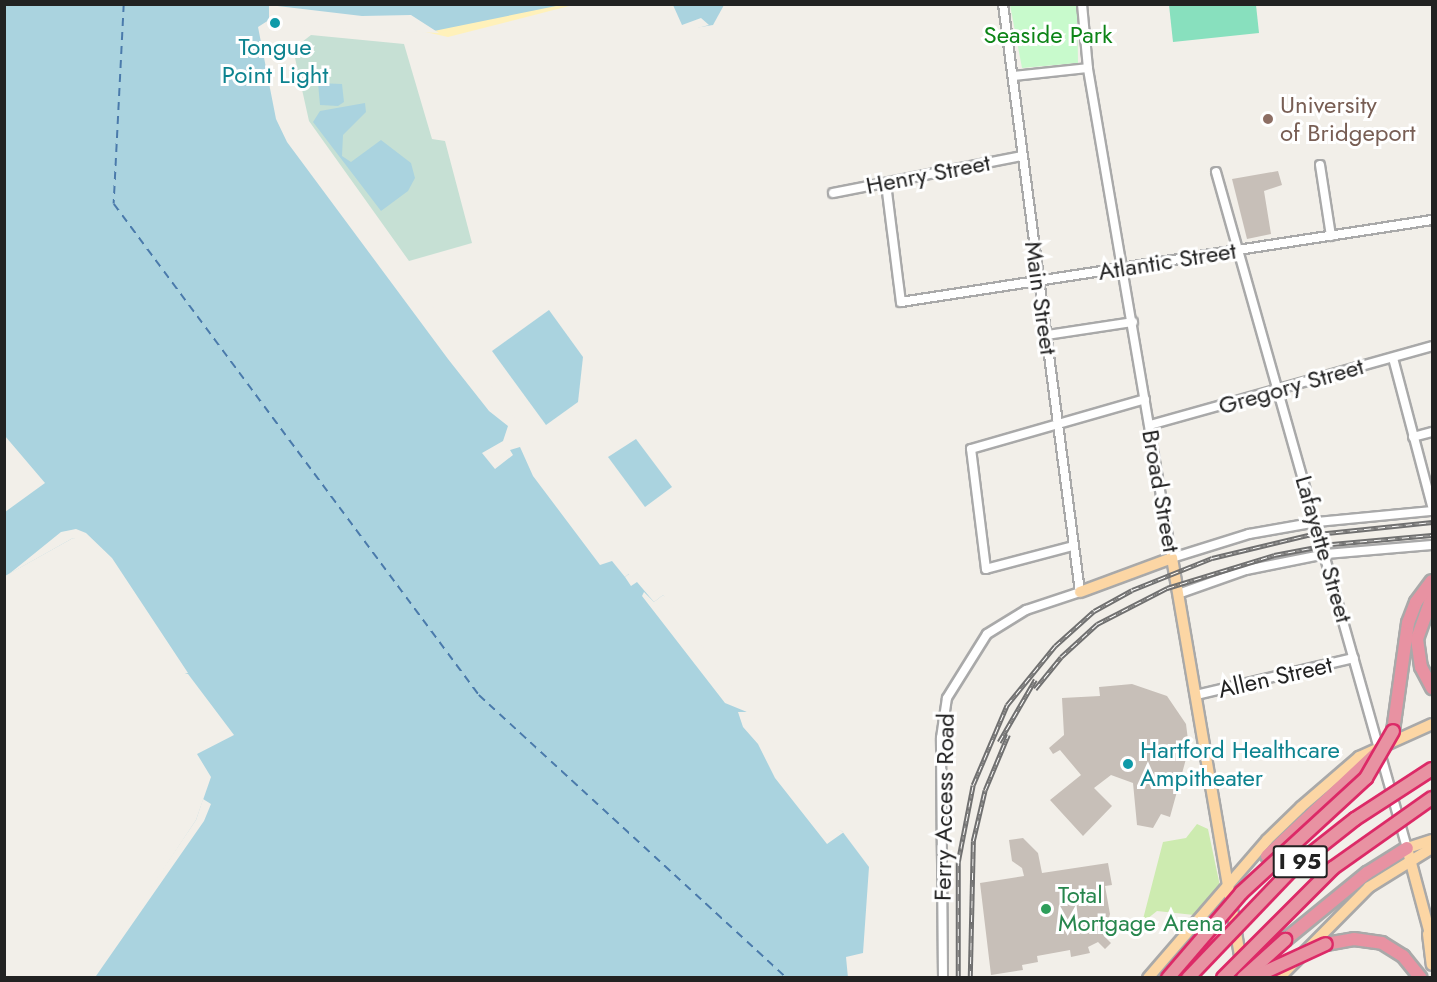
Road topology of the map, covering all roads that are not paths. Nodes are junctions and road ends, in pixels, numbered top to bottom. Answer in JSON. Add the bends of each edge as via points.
{"nodes":[{"id":1,"x":1004,"y":4,"type":"edge"},
{"id":2,"x":1082,"y":4,"type":"edge"},
{"id":3,"x":1088,"y":68,"type":"junction"},
{"id":4,"x":1013,"y":76,"type":"junction"},
{"id":5,"x":1022,"y":156,"type":"junction"},
{"id":6,"x":1320,"y":165,"type":"dead end"},
{"id":7,"x":1216,"y":172,"type":"dead end"},
{"id":8,"x":886,"y":184,"type":"junction"},
{"id":9,"x":833,"y":193,"type":"dead end"},
{"id":10,"x":1432,"y":220,"type":"edge"},
{"id":11,"x":1331,"y":236,"type":"junction"},
{"id":12,"x":1240,"y":249,"type":"junction"},
{"id":13,"x":1123,"y":267,"type":"junction"},
{"id":14,"x":1039,"y":281,"type":"junction"},
{"id":15,"x":1132,"y":322,"type":"junction"},
{"id":16,"x":1047,"y":335,"type":"junction"},
{"id":17,"x":1432,"y":346,"type":"edge"},
{"id":18,"x":1393,"y":358,"type":"junction"},
{"id":19,"x":1279,"y":390,"type":"junction"},
{"id":20,"x":1145,"y":399,"type":"junction"},
{"id":21,"x":1058,"y":424,"type":"junction"},
{"id":22,"x":1150,"y":426,"type":"junction"},
{"id":23,"x":1432,"y":432,"type":"edge"},
{"id":24,"x":1413,"y":437,"type":"junction"},
{"id":25,"x":1432,"y":506,"type":"edge"},
{"id":26,"x":1432,"y":511,"type":"edge"},
{"id":27,"x":1317,"y":522,"type":"junction"},
{"id":28,"x":1432,"y":545,"type":"edge"},
{"id":29,"x":1073,"y":546,"type":"junction"},
{"id":30,"x":1326,"y":554,"type":"junction"},
{"id":31,"x":1172,"y":558,"type":"junction"},
{"id":32,"x":1432,"y":581,"type":"edge"},
{"id":33,"x":1080,"y":592,"type":"junction"},
{"id":34,"x":1178,"y":594,"type":"junction"},
{"id":35,"x":1432,"y":597,"type":"edge"},
{"id":36,"x":1354,"y":658,"type":"junction"},
{"id":37,"x":1432,"y":688,"type":"edge"},
{"id":38,"x":1196,"y":696,"type":"junction"},
{"id":39,"x":1432,"y":724,"type":"edge"},
{"id":40,"x":1381,"y":749,"type":"junction"},
{"id":41,"x":1432,"y":769,"type":"edge"},
{"id":42,"x":1432,"y":798,"type":"edge"},
{"id":43,"x":1432,"y":808,"type":"edge"},
{"id":44,"x":1432,"y":840,"type":"edge"},
{"id":45,"x":1407,"y":848,"type":"junction"},
{"id":46,"x":1432,"y":848,"type":"edge"},
{"id":47,"x":1410,"y":862,"type":"junction"},
{"id":48,"x":1228,"y":884,"type":"junction"},
{"id":49,"x":1313,"y":886,"type":"junction"},
{"id":50,"x":1428,"y":928,"type":"junction"},
{"id":51,"x":1205,"y":932,"type":"junction"},
{"id":52,"x":1432,"y":941,"type":"edge"},
{"id":53,"x":1432,"y":965,"type":"edge"},
{"id":54,"x":943,"y":978,"type":"edge"},
{"id":55,"x":1148,"y":978,"type":"edge"},
{"id":56,"x":1168,"y":978,"type":"edge"},
{"id":57,"x":1188,"y":978,"type":"edge"},
{"id":58,"x":1223,"y":978,"type":"edge"},
{"id":59,"x":1244,"y":978,"type":"edge"},
{"id":60,"x":1252,"y":978,"type":"edge"},
{"id":61,"x":1279,"y":978,"type":"edge"},
{"id":62,"x":1421,"y":978,"type":"edge"}],
"edges":[{"from":1,"to":4,"type":"street","name":"Main Street"},
{"from":2,"to":3,"type":"street","name":"Broad Street"},
{"from":3,"to":4,"type":"street"},
{"from":3,"to":13,"type":"street","name":"Broad Street"},
{"from":4,"to":5,"type":"street","name":"Main Street"},
{"from":5,"to":8,"type":"street","name":"Henry Street"},
{"from":5,"to":14,"type":"street","name":"Main Street"},
{"from":6,"to":11,"type":"street"},
{"from":7,"to":12,"type":"street","name":"Lafayette Street"},
{"from":8,"to":9,"type":"street","name":"Henry Street"},
{"from":8,"to":14,"type":"street","name":"Atlantic Street","via":[[902,302]]},
{"from":10,"to":11,"type":"street","name":"Atlantic Street"},
{"from":11,"to":12,"type":"street","name":"Atlantic Street"},
{"from":12,"to":13,"type":"street","name":"Atlantic Street"},
{"from":12,"to":19,"type":"street","name":"Lafayette Street"},
{"from":13,"to":14,"type":"street","name":"Atlantic Street"},
{"from":13,"to":15,"type":"street","name":"Broad Street"},
{"from":14,"to":16,"type":"street","name":"Main Street"},
{"from":15,"to":16,"type":"street"},
{"from":15,"to":20,"type":"street","name":"Broad Street"},
{"from":16,"to":21,"type":"street","name":"Main Street"},
{"from":17,"to":18,"type":"street","name":"Gregory Street"},
{"from":18,"to":19,"type":"street","name":"Gregory Street"},
{"from":18,"to":24,"type":"street"},
{"from":19,"to":22,"type":"street","name":"Gregory Street"},
{"from":19,"to":27,"type":"street","name":"Lafayette Street"},
{"from":20,"to":21,"type":"street"},
{"from":20,"to":22,"type":"street","name":"Broad Street"},
{"from":21,"to":29,"type":"street","name":"Main Street"},
{"from":21,"to":29,"type":"street","via":[[970,449],[986,569]]},
{"from":22,"to":31,"type":"street","name":"Broad Street"},
{"from":23,"to":24,"type":"street"},
{"from":24,"to":25,"type":"street"},
{"from":26,"to":27,"type":"street"},
{"from":27,"to":30,"type":"street","name":"Lafayette Street"},
{"from":27,"to":31,"type":"street","via":[[1249,534]]},
{"from":28,"to":30,"type":"street"},
{"from":29,"to":33,"type":"street","name":"Main Street"},
{"from":30,"to":34,"type":"street","via":[[1246,570]]},
{"from":30,"to":36,"type":"street","name":"Lafayette Street"},
{"from":31,"to":33,"type":"main road","name":"Ferry Access Road"},
{"from":31,"to":34,"type":"main road","name":"Broad Street"},
{"from":32,"to":51,"type":"highway","bridge":true,"via":[[1416,602],[1408,623],[1393,731],[1379,761],[1360,784],[1250,883]]},
{"from":33,"to":54,"type":"street","name":"Ferry Access Road","via":[[1026,610],[987,634],[947,698],[940,738]]},
{"from":34,"to":38,"type":"main road","name":"Broad Street"},
{"from":35,"to":37,"type":"highway","via":[[1420,620],[1417,646]]},
{"from":36,"to":38,"type":"street","name":"Allen Street"},
{"from":36,"to":40,"type":"street","name":"Lafayette Street"},
{"from":38,"to":48,"type":"main road","name":"Broad Street"},
{"from":39,"to":40,"type":"main road"},
{"from":40,"to":45,"type":"street","name":"Lafayette Street"},
{"from":40,"to":48,"type":"main road","via":[[1359,757],[1301,807]]},
{"from":40,"to":51,"type":"highway","bridge":true,"via":[[1267,856]]},
{"from":41,"to":57,"type":"highway","number":"I 95","bridge":true,"via":[[1355,819],[1293,868]]},
{"from":42,"to":49,"type":"highway","number":"I 95","bridge":true,"via":[[1375,835]]},
{"from":43,"to":49,"type":"highway","bridge":true},
{"from":44,"to":45,"type":"main road"},
{"from":45,"to":47,"type":"main road","name":"Lafayette Street"},
{"from":45,"to":59,"type":"highway","bridge":true,"via":[[1367,873]]},
{"from":46,"to":47,"type":"main road"},
{"from":47,"to":50,"type":"main road","name":"Lafayette Street"},
{"from":47,"to":61,"type":"main road","via":[[1369,887]]},
{"from":48,"to":55,"type":"main road"},
{"from":48,"to":59,"type":"main road","name":"Broad Street"},
{"from":49,"to":58,"type":"highway","number":"I 95","bridge":true},
{"from":50,"to":52,"type":"main road","name":"Lafayette Street"},
{"from":50,"to":53,"type":"main road","name":"Lafayette Street"},
{"from":51,"to":56,"type":"highway","bridge":true},
{"from":60,"to":62,"type":"highway","bridge":true,"via":[[1326,944],[1354,939],[1382,943],[1408,960]]}]}
